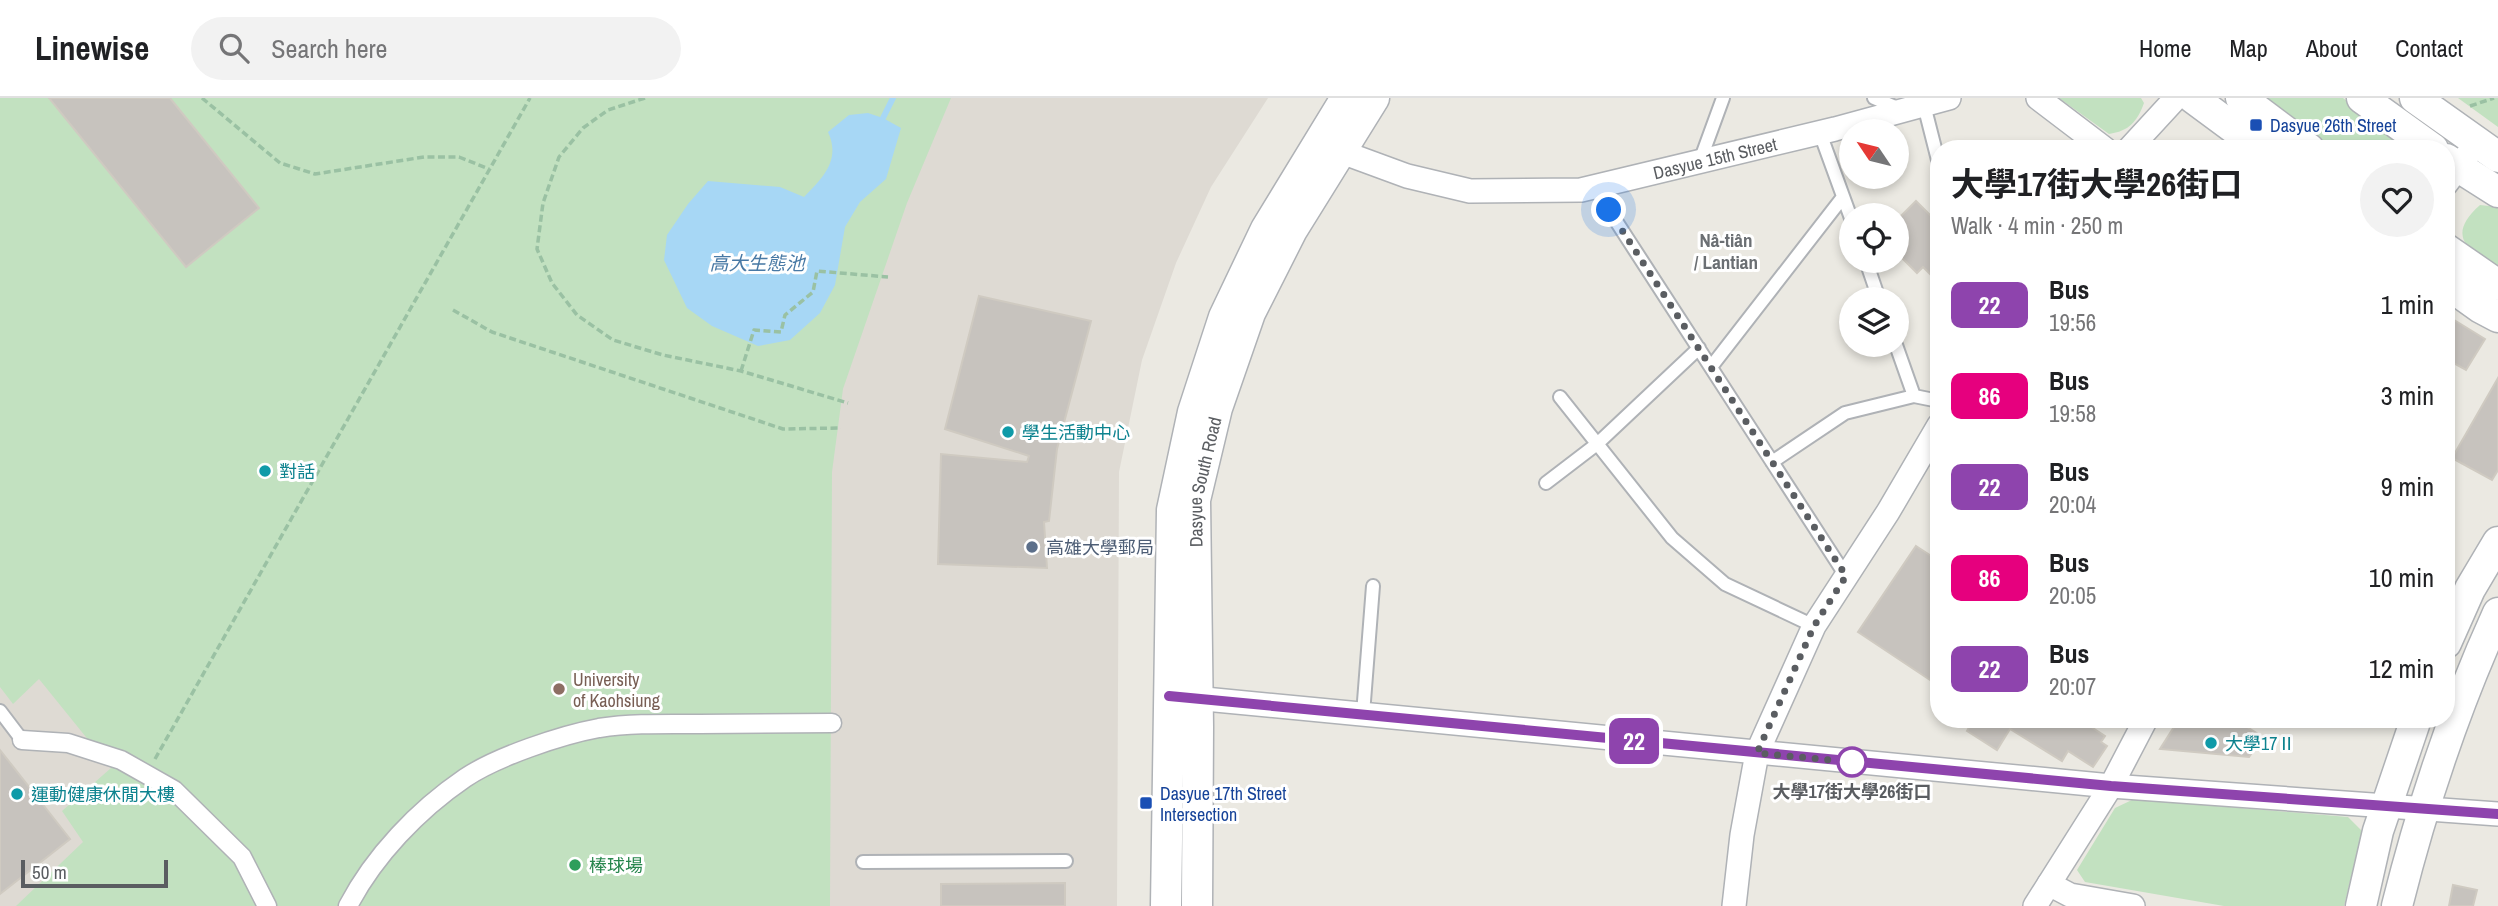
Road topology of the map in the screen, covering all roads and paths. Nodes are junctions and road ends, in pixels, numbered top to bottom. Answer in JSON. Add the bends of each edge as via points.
{"nodes":[{"id":1,"x":202,"y":98,"type":"edge"},
{"id":2,"x":530,"y":98,"type":"edge"},
{"id":3,"x":645,"y":98,"type":"edge"},
{"id":4,"x":1346,"y":98,"type":"edge"},
{"id":5,"x":1374,"y":98,"type":"edge"},
{"id":6,"x":1723,"y":98,"type":"edge"},
{"id":7,"x":1874,"y":98,"type":"edge"},
{"id":8,"x":1949,"y":98,"type":"edge"},
{"id":9,"x":2038,"y":98,"type":"edge"},
{"id":10,"x":2176,"y":98,"type":"edge"},
{"id":11,"x":2193,"y":98,"type":"edge"},
{"id":12,"x":2241,"y":98,"type":"edge"},
{"id":13,"x":2362,"y":98,"type":"edge"},
{"id":14,"x":2415,"y":98,"type":"edge"},
{"id":15,"x":2494,"y":98,"type":"edge"},
{"id":16,"x":1914,"y":108,"type":"junction"},
{"id":17,"x":2465,"y":108,"type":"dead end"},
{"id":18,"x":1820,"y":133,"type":"junction"},
{"id":19,"x":2093,"y":140,"type":"edge"},
{"id":20,"x":2137,"y":140,"type":"edge"},
{"id":21,"x":2250,"y":140,"type":"edge"},
{"id":22,"x":2297,"y":140,"type":"edge"},
{"id":23,"x":2420,"y":140,"type":"edge"},
{"id":24,"x":1930,"y":144,"type":"edge"},
{"id":25,"x":1329,"y":145,"type":"junction"},
{"id":26,"x":2487,"y":150,"type":"edge"},
{"id":27,"x":1700,"y":161,"type":"junction"},
{"id":28,"x":2455,"y":168,"type":"edge"},
{"id":29,"x":489,"y":169,"type":"junction"},
{"id":30,"x":2455,"y":172,"type":"edge"},
{"id":31,"x":1594,"y":187,"type":"junction"},
{"id":32,"x":2498,"y":192,"type":"edge"},
{"id":33,"x":1843,"y":197,"type":"junction"},
{"id":34,"x":1845,"y":203,"type":"edge"},
{"id":35,"x":2455,"y":255,"type":"edge"},
{"id":36,"x":888,"y":277,"type":"dead end"},
{"id":37,"x":2498,"y":285,"type":"edge"},
{"id":38,"x":2455,"y":289,"type":"edge"},
{"id":39,"x":453,"y":310,"type":"dead end"},
{"id":40,"x":2498,"y":317,"type":"edge"},
{"id":41,"x":1699,"y":348,"type":"junction"},
{"id":42,"x":1900,"y":357,"type":"edge"},
{"id":43,"x":1711,"y":367,"type":"junction"},
{"id":44,"x":741,"y":371,"type":"junction"},
{"id":45,"x":1914,"y":396,"type":"junction"},
{"id":46,"x":1560,"y":397,"type":"dead end"},
{"id":47,"x":1930,"y":399,"type":"edge"},
{"id":48,"x":848,"y":403,"type":"dead end"},
{"id":49,"x":841,"y":428,"type":"dead end"},
{"id":50,"x":1930,"y":440,"type":"edge"},
{"id":51,"x":1597,"y":444,"type":"junction"},
{"id":52,"x":1772,"y":462,"type":"junction"},
{"id":53,"x":1546,"y":483,"type":"dead end"},
{"id":54,"x":2498,"y":542,"type":"edge"},
{"id":55,"x":1846,"y":576,"type":"junction"},
{"id":56,"x":1373,"y":586,"type":"dead end"},
{"id":57,"x":2498,"y":613,"type":"edge"},
{"id":58,"x":2455,"y":623,"type":"edge"},
{"id":59,"x":1814,"y":626,"type":"junction"},
{"id":60,"x":1184,"y":697,"type":"junction"},
{"id":61,"x":0,"y":711,"type":"edge"},
{"id":62,"x":1363,"y":714,"type":"junction"},
{"id":63,"x":2455,"y":715,"type":"edge"},
{"id":64,"x":831,"y":723,"type":"dead end"},
{"id":65,"x":2141,"y":728,"type":"edge"},
{"id":66,"x":2413,"y":728,"type":"edge"},
{"id":67,"x":2451,"y":728,"type":"edge"},
{"id":68,"x":22,"y":740,"type":"joint"},
{"id":69,"x":1757,"y":753,"type":"junction"},
{"id":70,"x":148,"y":773,"type":"junction"},
{"id":71,"x":2111,"y":786,"type":"junction"},
{"id":72,"x":2387,"y":804,"type":"junction"},
{"id":73,"x":2424,"y":807,"type":"junction"},
{"id":74,"x":2498,"y":814,"type":"edge"},
{"id":75,"x":1066,"y":860,"type":"dead end"},
{"id":76,"x":863,"y":862,"type":"dead end"},
{"id":77,"x":2049,"y":884,"type":"junction"},
{"id":78,"x":267,"y":906,"type":"edge"},
{"id":79,"x":348,"y":906,"type":"edge"},
{"id":80,"x":1166,"y":906,"type":"edge"},
{"id":81,"x":1197,"y":906,"type":"edge"},
{"id":82,"x":1734,"y":906,"type":"edge"},
{"id":83,"x":2035,"y":906,"type":"edge"},
{"id":84,"x":2133,"y":906,"type":"edge"},
{"id":85,"x":2361,"y":906,"type":"edge"},
{"id":86,"x":2397,"y":906,"type":"edge"}],
"edges":[{"from":1,"to":29,"type":"path","via":[[279,163],[314,174],[424,157],[459,157]]},
{"from":2,"to":29,"type":"path"},
{"from":3,"to":44,"type":"path","via":[[608,110],[583,128],[559,157],[543,202],[537,249],[552,283],[577,315],[613,340]]},
{"from":4,"to":25,"type":"street","name":"Dasyue South Road"},
{"from":5,"to":25,"type":"street","name":"Dasyue South Road"},
{"from":6,"to":27,"type":"lane"},
{"from":7,"to":16,"type":"lane"},
{"from":8,"to":16,"type":"street","name":"Dasyue 15th Street"},
{"from":9,"to":19,"type":"street"},
{"from":10,"to":20,"type":"street"},
{"from":11,"to":21,"type":"street"},
{"from":12,"to":22,"type":"street"},
{"from":13,"to":23,"type":"street"},
{"from":14,"to":26,"type":"street"},
{"from":15,"to":17,"type":"path"},
{"from":16,"to":18,"type":"street","name":"Dasyue 15th Street"},
{"from":16,"to":24,"type":"lane"},
{"from":18,"to":27,"type":"street","name":"Dasyue 15th Street"},
{"from":18,"to":33,"type":"lane"},
{"from":25,"to":31,"type":"street","name":"Dasyue 15th Street","via":[[1407,176],[1470,191]]},
{"from":25,"to":60,"type":"street","name":"Dasyue South Road","via":[[1250,313],[1217,408],[1195,500]]},
{"from":26,"to":28,"type":"street"},
{"from":27,"to":31,"type":"street","name":"Dasyue 15th Street"},
{"from":29,"to":70,"type":"path"},
{"from":30,"to":32,"type":"street"},
{"from":31,"to":41,"type":"lane"},
{"from":33,"to":34,"type":"lane"},
{"from":33,"to":43,"type":"lane"},
{"from":35,"to":37,"type":"street"},
{"from":36,"to":44,"type":"path","via":[[817,271],[813,292],[785,315],[781,332],[754,330]]},
{"from":38,"to":40,"type":"street"},
{"from":39,"to":49,"type":"path","via":[[492,332],[782,429]]},
{"from":41,"to":43,"type":"lane"},
{"from":41,"to":51,"type":"lane"},
{"from":42,"to":45,"type":"lane"},
{"from":43,"to":52,"type":"lane"},
{"from":44,"to":48,"type":"path"},
{"from":45,"to":47,"type":"lane"},
{"from":45,"to":52,"type":"lane","via":[[1845,413]]},
{"from":46,"to":51,"type":"lane"},
{"from":50,"to":55,"type":"street"},
{"from":51,"to":53,"type":"lane"},
{"from":51,"to":59,"type":"lane","via":[[1672,538],[1725,584]]},
{"from":52,"to":55,"type":"lane"},
{"from":54,"to":58,"type":"street"},
{"from":55,"to":59,"type":"street"},
{"from":56,"to":62,"type":"lane"},
{"from":57,"to":63,"type":"street"},
{"from":59,"to":69,"type":"street"},
{"from":60,"to":62,"type":"street"},
{"from":60,"to":80,"type":"street","name":"Dasyue South Road"},
{"from":60,"to":81,"type":"street","name":"Dasyue South Road"},
{"from":61,"to":68,"type":"lane"},
{"from":62,"to":69,"type":"street"},
{"from":64,"to":79,"type":"street","via":[[635,724],[596,729],[512,754],[467,776],[429,805],[390,845]]},
{"from":65,"to":71,"type":"street"},
{"from":66,"to":72,"type":"street"},
{"from":67,"to":73,"type":"street"},
{"from":68,"to":70,"type":"street","via":[[68,743]]},
{"from":69,"to":71,"type":"street"},
{"from":69,"to":82,"type":"street"},
{"from":70,"to":78,"type":"street","via":[[174,790],[242,857]]},
{"from":71,"to":72,"type":"street"},
{"from":71,"to":77,"type":"street"},
{"from":72,"to":73,"type":"street"},
{"from":72,"to":85,"type":"street"},
{"from":73,"to":74,"type":"street"},
{"from":73,"to":86,"type":"street"},
{"from":75,"to":76,"type":"lane"},
{"from":77,"to":83,"type":"street"},
{"from":77,"to":84,"type":"street","via":[[2070,895]]}]}
